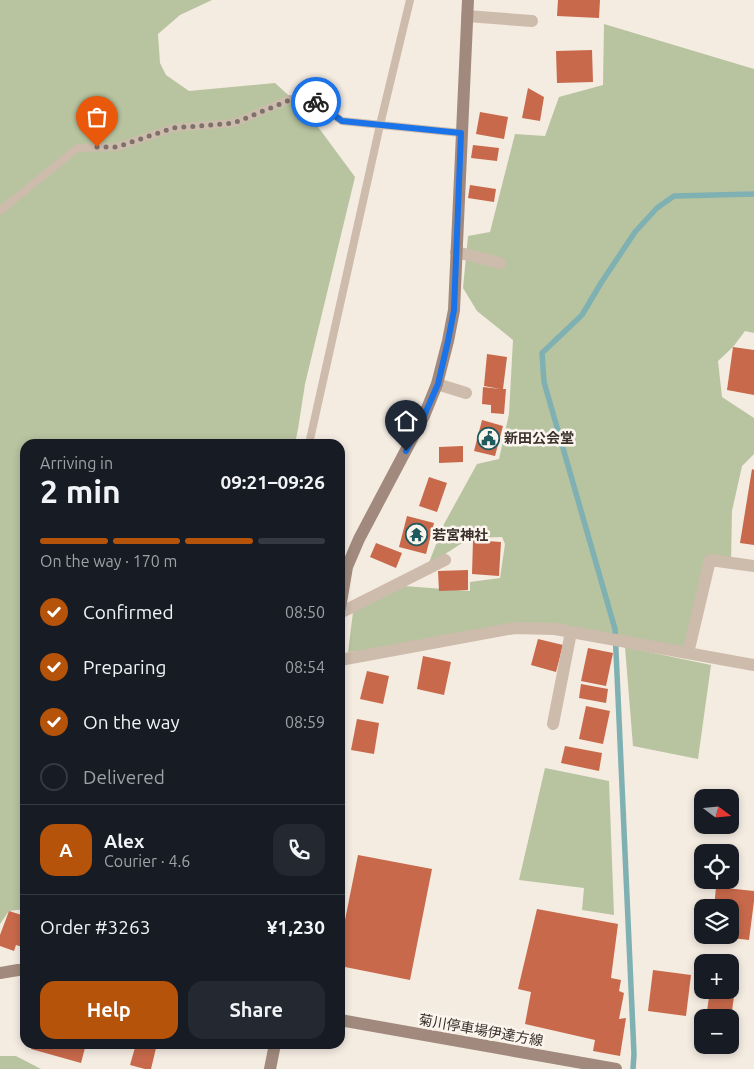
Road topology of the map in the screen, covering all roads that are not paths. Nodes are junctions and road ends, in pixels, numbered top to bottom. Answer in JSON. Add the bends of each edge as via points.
{"nodes":[{"id":1,"x":410,"y":0,"type":"edge"},
{"id":2,"x":468,"y":0,"type":"edge"},
{"id":3,"x":467,"y":16,"type":"junction"},
{"id":4,"x":532,"y":21,"type":"dead end"},
{"id":5,"x":380,"y":125,"type":"junction"},
{"id":6,"x":461,"y":133,"type":"junction"},
{"id":7,"x":0,"y":211,"type":"edge"},
{"id":8,"x":456,"y":252,"type":"junction"},
{"id":9,"x":500,"y":263,"type":"dead end"},
{"id":10,"x":438,"y":384,"type":"junction"},
{"id":11,"x":466,"y":394,"type":"dead end"},
{"id":12,"x":310,"y":439,"type":"edge"},
{"id":13,"x":445,"y":560,"type":"dead end"},
{"id":14,"x":754,"y":566,"type":"edge"},
{"id":15,"x":345,"y":579,"type":"edge"},
{"id":16,"x":345,"y":610,"type":"edge"},
{"id":17,"x":571,"y":632,"type":"junction"},
{"id":18,"x":688,"y":653,"type":"junction"},
{"id":19,"x":345,"y":659,"type":"edge"},
{"id":20,"x":754,"y":665,"type":"edge"},
{"id":21,"x":553,"y":724,"type":"dead end"},
{"id":22,"x":20,"y":970,"type":"edge"},
{"id":23,"x":0,"y":972,"type":"edge"},
{"id":24,"x":345,"y":1021,"type":"edge"},
{"id":25,"x":274,"y":1049,"type":"edge"},
{"id":26,"x":270,"y":1069,"type":"edge"},
{"id":27,"x":616,"y":1069,"type":"edge"}],
"edges":[{"from":1,"to":5,"type":"lane"},
{"from":2,"to":3,"type":"street"},
{"from":3,"to":4,"type":"street"},
{"from":3,"to":6,"type":"street"},
{"from":5,"to":6,"type":"lane"},
{"from":5,"to":7,"type":"lane","via":[[342,121],[315,102],[290,100],[234,123],[173,128],[117,147],[77,148]]},
{"from":5,"to":12,"type":"lane"},
{"from":6,"to":8,"type":"street"},
{"from":8,"to":9,"type":"street"},
{"from":8,"to":10,"type":"street","via":[[454,310]]},
{"from":10,"to":11,"type":"street"},
{"from":10,"to":15,"type":"street","via":[[359,539]]},
{"from":13,"to":16,"type":"street"},
{"from":14,"to":18,"type":"street","via":[[710,560]]},
{"from":17,"to":18,"type":"street"},
{"from":17,"to":19,"type":"street","via":[[514,628]]},
{"from":17,"to":21,"type":"street"},
{"from":18,"to":20,"type":"street"},
{"from":22,"to":23,"type":"street"},
{"from":24,"to":27,"type":"street","name":"菊川停車場伊達方線"},
{"from":25,"to":26,"type":"street"}]}
